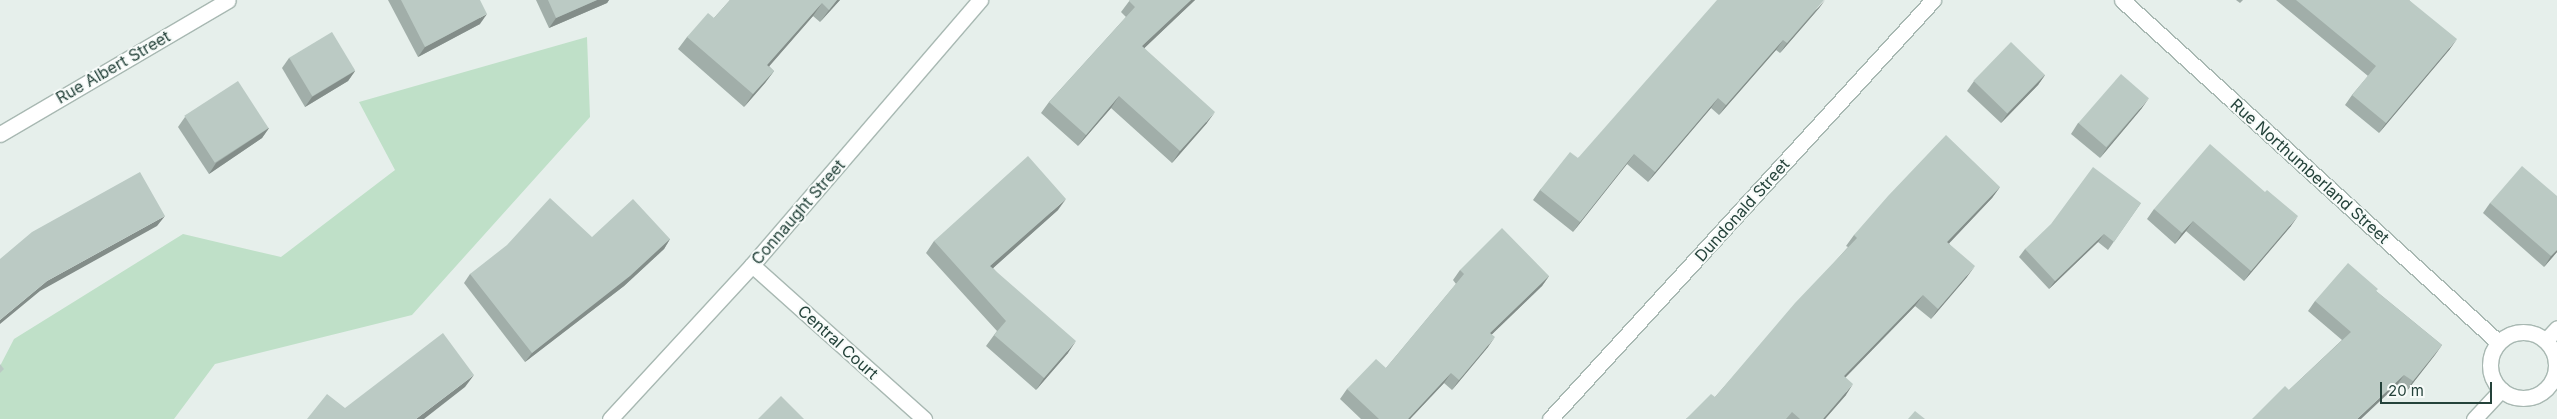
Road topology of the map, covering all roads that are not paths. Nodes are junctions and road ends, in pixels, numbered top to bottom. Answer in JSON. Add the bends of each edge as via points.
{"nodes":[{"id":1,"x":228,"y":0,"type":"edge"},
{"id":2,"x":980,"y":0,"type":"edge"},
{"id":3,"x":1933,"y":0,"type":"edge"},
{"id":4,"x":2122,"y":0,"type":"edge"},
{"id":5,"x":0,"y":134,"type":"edge"},
{"id":6,"x":752,"y":265,"type":"junction"},
{"id":7,"x":2557,"y":328,"type":"edge"},
{"id":8,"x":2546,"y":340,"type":"junction"},
{"id":9,"x":2498,"y":342,"type":"junction"},
{"id":10,"x":2553,"y":388,"type":"edge"},
{"id":11,"x":2501,"y":390,"type":"junction"},
{"id":12,"x":610,"y":419,"type":"edge"},
{"id":13,"x":924,"y":419,"type":"edge"},
{"id":14,"x":1550,"y":419,"type":"edge"},
{"id":15,"x":2474,"y":419,"type":"edge"}],
"edges":[{"from":1,"to":5,"type":"street","name":"Rue Albert Street"},
{"from":2,"to":6,"type":"street","name":"Connaught Street"},
{"from":3,"to":14,"type":"street","name":"Dundonald Street"},
{"from":4,"to":9,"type":"street","name":"Rue Northumberland Street"},
{"from":6,"to":12,"type":"street","name":"Connaught Street"},
{"from":6,"to":13,"type":"street","name":"Central Court"},
{"from":7,"to":8,"type":"street"},
{"from":8,"to":9,"type":"street","via":[[2527,331],[2506,336]]},
{"from":8,"to":10,"type":"street","via":[[2556,357]]},
{"from":9,"to":11,"type":"street","via":[[2491,356],[2490,372]]},
{"from":10,"to":11,"type":"street","via":[[2532,397],[2511,396]]},
{"from":11,"to":15,"type":"street"}]}
